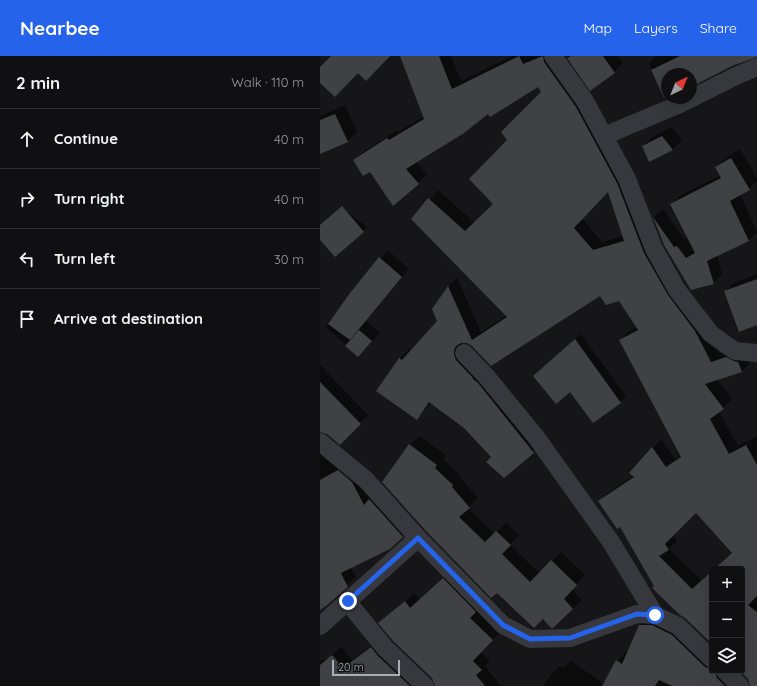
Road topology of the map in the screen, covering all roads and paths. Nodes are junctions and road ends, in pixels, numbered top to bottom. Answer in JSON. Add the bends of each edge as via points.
{"nodes":[{"id":1,"x":553,"y":56,"type":"edge"},
{"id":2,"x":757,"y":67,"type":"edge"},
{"id":3,"x":604,"y":136,"type":"junction"},
{"id":4,"x":464,"y":353,"type":"dead end"},
{"id":5,"x":757,"y":353,"type":"edge"},
{"id":6,"x":320,"y":442,"type":"edge"},
{"id":7,"x":418,"y":538,"type":"junction"},
{"id":8,"x":348,"y":601,"type":"junction"},
{"id":9,"x":655,"y":615,"type":"junction"},
{"id":10,"x":320,"y":626,"type":"edge"},
{"id":11,"x":709,"y":656,"type":"edge"},
{"id":12,"x":728,"y":674,"type":"edge"},
{"id":13,"x":425,"y":686,"type":"edge"},
{"id":14,"x":740,"y":686,"type":"edge"}],
"edges":[{"from":1,"to":3,"type":"street","via":[[585,101]]},
{"from":2,"to":3,"type":"street","via":[[680,104]]},
{"from":3,"to":5,"type":"street","via":[[627,179],[654,248],[677,290],[711,334],[735,351]]},
{"from":4,"to":9,"type":"street","via":[[536,437],[611,542]]},
{"from":6,"to":7,"type":"street","via":[[366,480]]},
{"from":7,"to":8,"type":"street"},
{"from":7,"to":9,"type":"street","via":[[503,625],[530,639],[570,638],[637,614]]},
{"from":8,"to":10,"type":"street"},
{"from":8,"to":13,"type":"street","via":[[385,648]]},
{"from":9,"to":11,"type":"street","via":[[678,626]]},
{"from":12,"to":14,"type":"street"}]}
